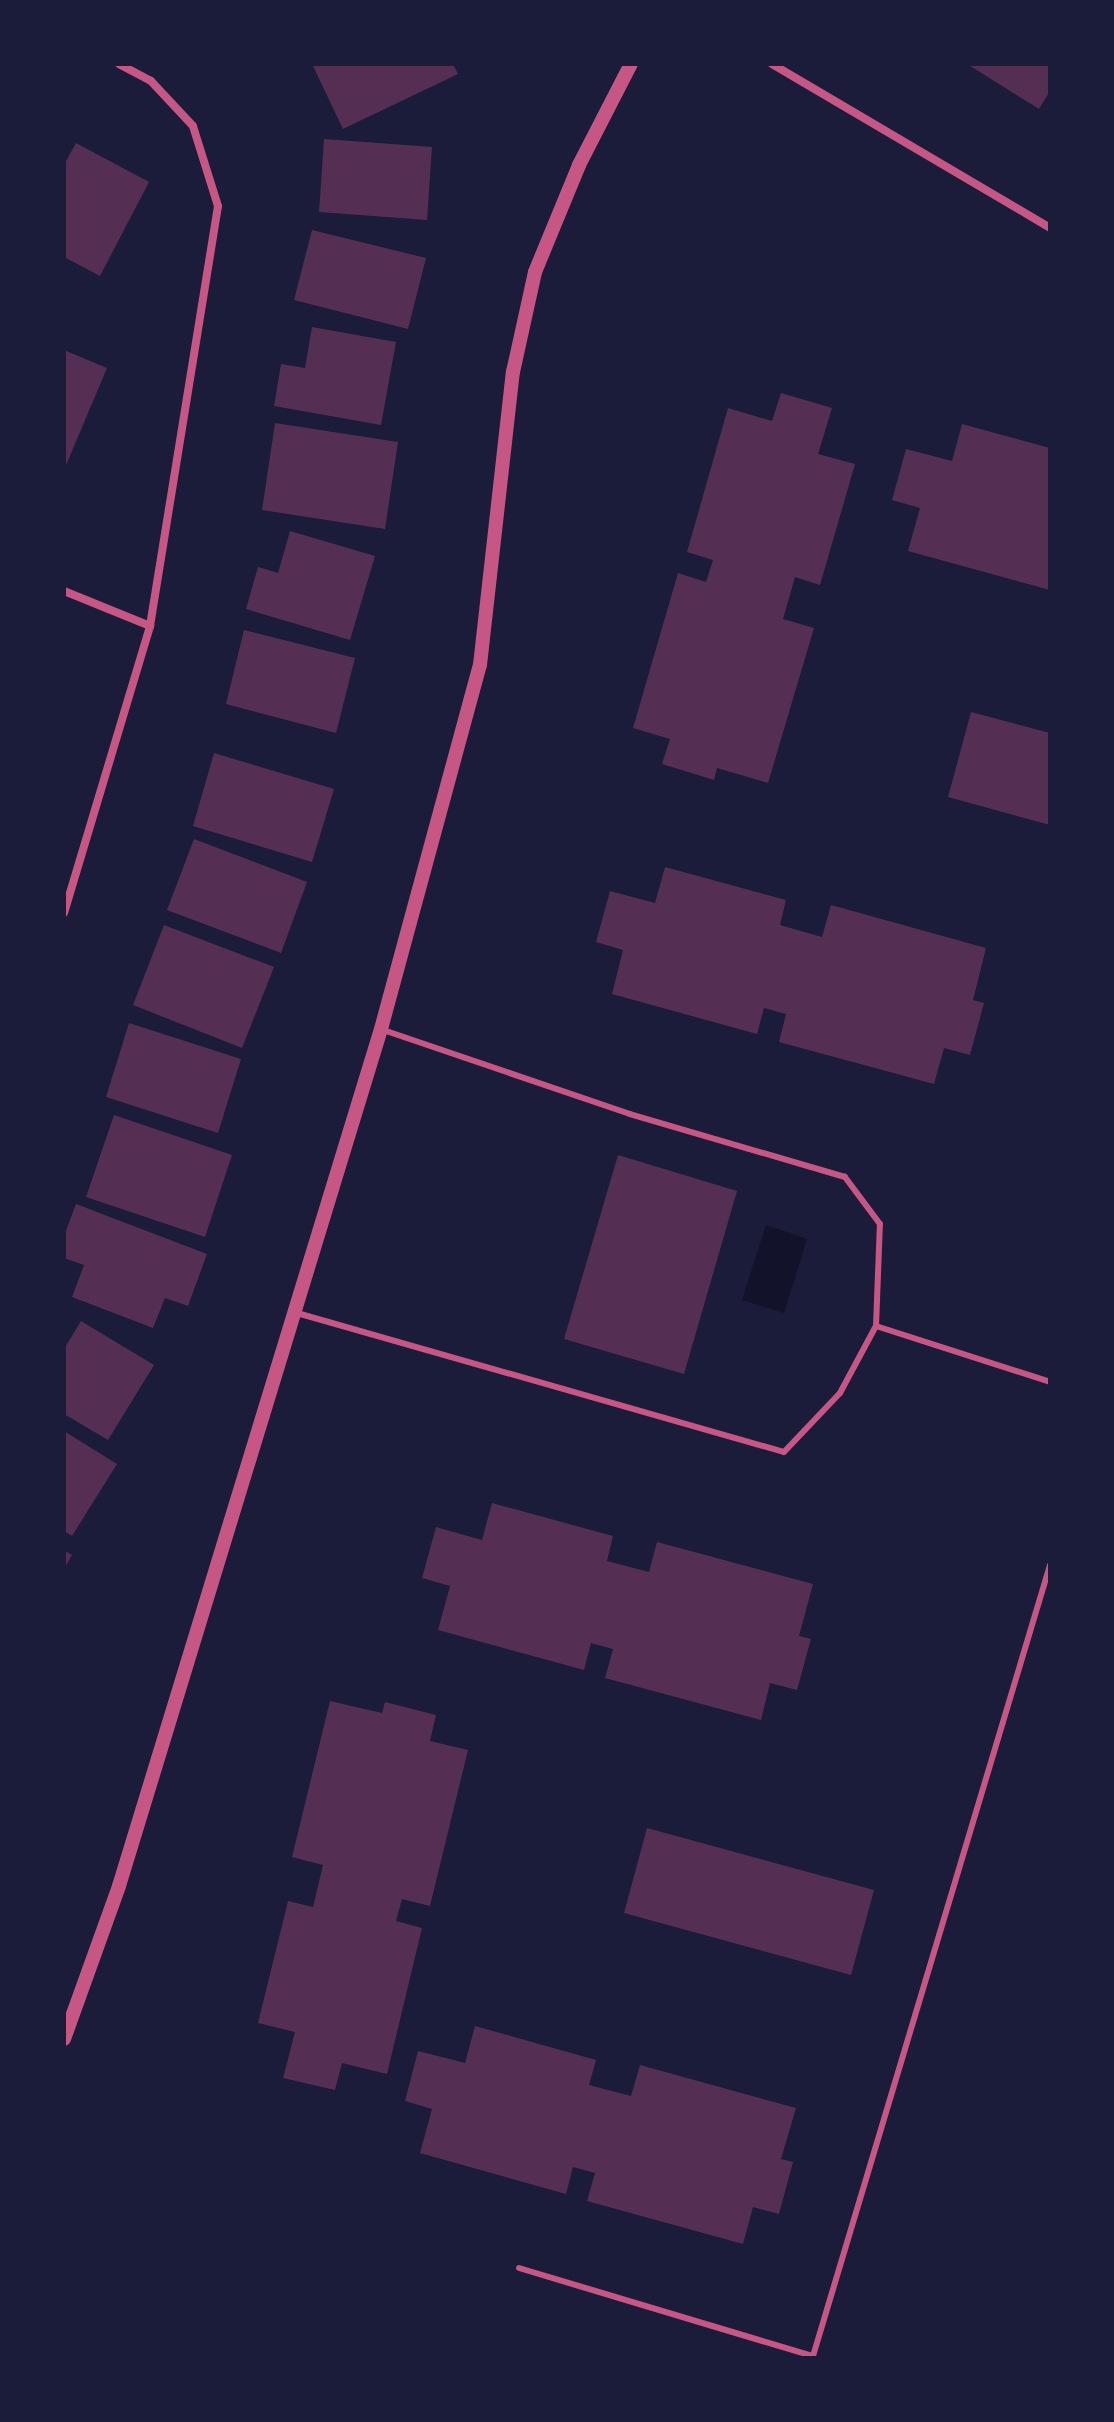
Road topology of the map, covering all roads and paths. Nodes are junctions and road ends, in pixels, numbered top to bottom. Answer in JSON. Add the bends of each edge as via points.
{"nodes":[{"id":1,"x":119,"y":64,"type":"edge"},
{"id":2,"x":631,"y":64,"type":"edge"},
{"id":3,"x":772,"y":64,"type":"edge"},
{"id":4,"x":1050,"y":228,"type":"edge"},
{"id":5,"x":64,"y":591,"type":"edge"},
{"id":6,"x":150,"y":626,"type":"junction"},
{"id":7,"x":64,"y":913,"type":"edge"},
{"id":8,"x":381,"y":1029,"type":"junction"},
{"id":9,"x":293,"y":1312,"type":"junction"},
{"id":10,"x":876,"y":1326,"type":"junction"},
{"id":11,"x":1050,"y":1382,"type":"edge"},
{"id":12,"x":1050,"y":1565,"type":"edge"},
{"id":13,"x":64,"y":2039,"type":"edge"},
{"id":14,"x":519,"y":2268,"type":"dead end"}],
"edges":[{"from":1,"to":6,"type":"street","via":[[151,81],[193,126],[218,206]]},
{"from":2,"to":8,"type":"street","via":[[579,165],[535,272],[513,372],[480,665]]},
{"from":3,"to":4,"type":"street"},
{"from":5,"to":6,"type":"street"},
{"from":6,"to":7,"type":"street"},
{"from":8,"to":9,"type":"street"},
{"from":8,"to":10,"type":"lane","via":[[630,1114],[845,1177],[880,1224]]},
{"from":9,"to":10,"type":"lane","via":[[784,1452],[840,1393]]},
{"from":9,"to":13,"type":"street","via":[[119,1886]]},
{"from":10,"to":11,"type":"lane"},
{"from":12,"to":14,"type":"lane","via":[[813,2356]]}]}
